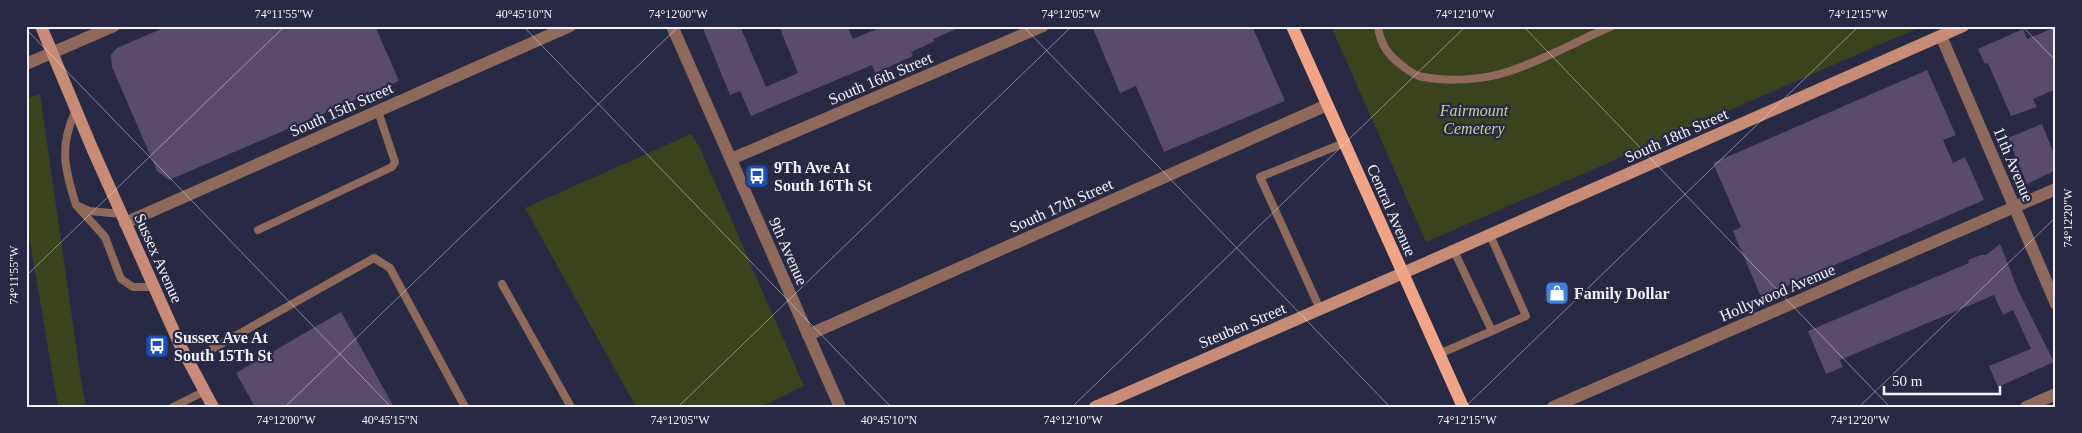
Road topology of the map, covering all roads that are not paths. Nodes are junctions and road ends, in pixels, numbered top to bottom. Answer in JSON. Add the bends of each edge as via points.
{"nodes":[{"id":1,"x":41,"y":26,"type":"edge"},
{"id":2,"x":114,"y":26,"type":"edge"},
{"id":3,"x":570,"y":26,"type":"edge"},
{"id":4,"x":672,"y":26,"type":"edge"},
{"id":5,"x":1043,"y":26,"type":"edge"},
{"id":6,"x":1292,"y":26,"type":"edge"},
{"id":7,"x":1378,"y":26,"type":"edge"},
{"id":8,"x":1612,"y":26,"type":"edge"},
{"id":9,"x":1963,"y":26,"type":"edge"},
{"id":10,"x":1941,"y":36,"type":"junction"},
{"id":11,"x":52,"y":53,"type":"junction"},
{"id":12,"x":26,"y":64,"type":"edge"},
{"id":13,"x":1327,"y":105,"type":"junction"},
{"id":14,"x":76,"y":110,"type":"junction"},
{"id":15,"x":378,"y":111,"type":"junction"},
{"id":16,"x":1344,"y":143,"type":"junction"},
{"id":17,"x":730,"y":159,"type":"junction"},
{"id":18,"x":2056,"y":189,"type":"edge"},
{"id":19,"x":76,"y":205,"type":"junction"},
{"id":20,"x":2014,"y":207,"type":"junction"},
{"id":21,"x":123,"y":218,"type":"junction"},
{"id":22,"x":258,"y":230,"type":"dead end"},
{"id":23,"x":1490,"y":235,"type":"junction"},
{"id":24,"x":1454,"y":251,"type":"junction"},
{"id":25,"x":1403,"y":274,"type":"junction"},
{"id":26,"x":502,"y":284,"type":"dead end"},
{"id":27,"x":154,"y":287,"type":"junction"},
{"id":28,"x":2056,"y":304,"type":"edge"},
{"id":29,"x":1320,"y":309,"type":"junction"},
{"id":30,"x":1492,"y":331,"type":"junction"},
{"id":31,"x":808,"y":336,"type":"junction"},
{"id":32,"x":1439,"y":354,"type":"junction"},
{"id":33,"x":189,"y":362,"type":"junction"},
{"id":34,"x":205,"y":391,"type":"junction"},
{"id":35,"x":2056,"y":394,"type":"edge"},
{"id":36,"x":173,"y":407,"type":"edge"},
{"id":37,"x":213,"y":407,"type":"edge"},
{"id":38,"x":465,"y":407,"type":"edge"},
{"id":39,"x":571,"y":407,"type":"edge"},
{"id":40,"x":840,"y":407,"type":"edge"},
{"id":41,"x":1094,"y":407,"type":"edge"},
{"id":42,"x":1463,"y":407,"type":"edge"},
{"id":43,"x":1553,"y":407,"type":"edge"},
{"id":44,"x":2026,"y":407,"type":"edge"}],
"edges":[{"from":1,"to":11,"type":"street","name":"Sussex Avenue"},
{"from":2,"to":11,"type":"street"},
{"from":3,"to":15,"type":"street","name":"South 15th Street"},
{"from":4,"to":17,"type":"street","name":"9th Avenue"},
{"from":5,"to":17,"type":"street","name":"South 16th Street"},
{"from":6,"to":13,"type":"main road","name":"Central Avenue"},
{"from":7,"to":8,"type":"lane","via":[[1380,39],[1390,56],[1407,70],[1422,77],[1456,79],[1507,72]]},
{"from":9,"to":10,"type":"street","name":"South 18th Street"},
{"from":10,"to":20,"type":"street","name":"11th Avenue"},
{"from":10,"to":23,"type":"street","name":"South 18th Street"},
{"from":11,"to":12,"type":"street"},
{"from":11,"to":14,"type":"street","name":"Sussex Avenue"},
{"from":13,"to":16,"type":"main road","name":"Central Avenue"},
{"from":13,"to":31,"type":"street","name":"South 17th Street"},
{"from":14,"to":19,"type":"lane","via":[[67,129],[64,151]]},
{"from":14,"to":21,"type":"street","name":"Sussex Avenue"},
{"from":15,"to":21,"type":"street","name":"South 15th Street"},
{"from":15,"to":22,"type":"lane","via":[[395,162],[392,167]]},
{"from":16,"to":25,"type":"main road","name":"Central Avenue"},
{"from":16,"to":29,"type":"lane","via":[[1260,177]]},
{"from":17,"to":31,"type":"street","name":"9th Avenue"},
{"from":18,"to":20,"type":"street","name":"Hollywood Avenue"},
{"from":19,"to":21,"type":"lane"},
{"from":19,"to":27,"type":"lane","via":[[104,238],[121,280],[133,288]]},
{"from":20,"to":28,"type":"street","name":"11th Avenue"},
{"from":20,"to":43,"type":"street","name":"Hollywood Avenue"},
{"from":21,"to":27,"type":"street","name":"Sussex Avenue"},
{"from":23,"to":24,"type":"street","name":"South 18th Street"},
{"from":23,"to":30,"type":"lane","via":[[1526,316]]},
{"from":24,"to":25,"type":"street","name":"South 18th Street"},
{"from":24,"to":30,"type":"lane"},
{"from":25,"to":29,"type":"street","name":"Steuben Street"},
{"from":25,"to":32,"type":"main road","name":"Central Avenue"},
{"from":26,"to":39,"type":"lane"},
{"from":27,"to":33,"type":"street","name":"Sussex Avenue"},
{"from":29,"to":41,"type":"street","name":"Steuben Street"},
{"from":30,"to":32,"type":"lane"},
{"from":31,"to":40,"type":"street","name":"9th Avenue"},
{"from":32,"to":42,"type":"main road","name":"Central Avenue"},
{"from":33,"to":34,"type":"street","name":"Sussex Avenue"},
{"from":33,"to":38,"type":"lane","via":[[374,258],[390,268]]},
{"from":34,"to":36,"type":"lane"},
{"from":34,"to":37,"type":"street","name":"Sussex Avenue"},
{"from":35,"to":44,"type":"street"}]}
